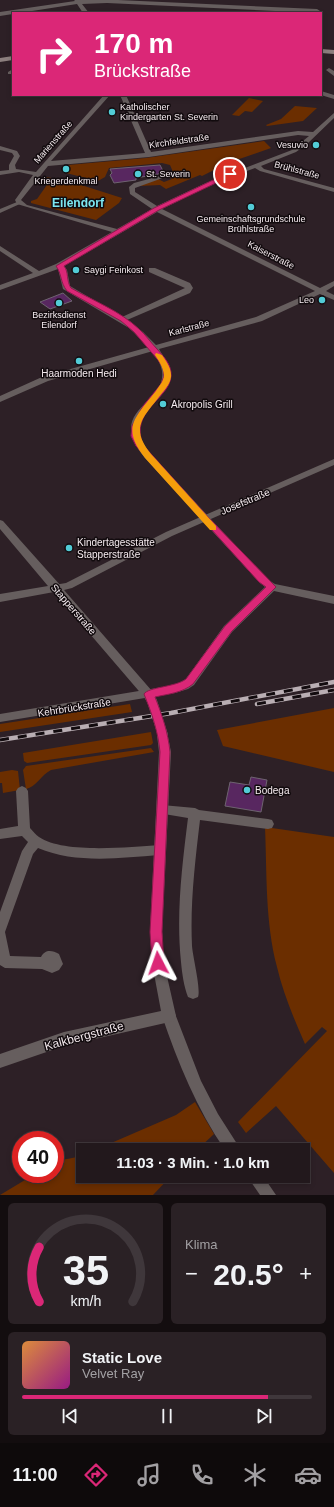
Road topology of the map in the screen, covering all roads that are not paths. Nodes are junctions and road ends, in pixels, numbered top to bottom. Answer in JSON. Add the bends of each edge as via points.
{"nodes":[{"id":1,"x":78,"y":1,"type":"edge"},
{"id":2,"x":171,"y":4,"type":"edge"},
{"id":3,"x":317,"y":10,"type":"edge"},
{"id":4,"x":85,"y":12,"type":"edge"},
{"id":5,"x":0,"y":14,"type":"edge"},
{"id":6,"x":322,"y":51,"type":"edge"},
{"id":7,"x":334,"y":52,"type":"edge"},
{"id":8,"x":12,"y":58,"type":"edge"},
{"id":9,"x":0,"y":60,"type":"edge"},
{"id":10,"x":322,"y":93,"type":"edge"},
{"id":11,"x":105,"y":96,"type":"edge"},
{"id":12,"x":123,"y":96,"type":"edge"},
{"id":13,"x":334,"y":97,"type":"edge"},
{"id":14,"x":334,"y":115,"type":"edge"},
{"id":15,"x":314,"y":134,"type":"junction"},
{"id":16,"x":0,"y":148,"type":"edge"},
{"id":17,"x":150,"y":155,"type":"junction"},
{"id":18,"x":45,"y":164,"type":"junction"},
{"id":19,"x":256,"y":166,"type":"junction"},
{"id":20,"x":12,"y":171,"type":"junction"},
{"id":21,"x":0,"y":173,"type":"edge"},
{"id":22,"x":37,"y":174,"type":"junction"},
{"id":23,"x":169,"y":174,"type":"dead end"},
{"id":24,"x":334,"y":190,"type":"edge"},
{"id":25,"x":19,"y":203,"type":"junction"},
{"id":26,"x":157,"y":209,"type":"junction"},
{"id":27,"x":0,"y":211,"type":"edge"},
{"id":28,"x":118,"y":232,"type":"junction"},
{"id":29,"x":0,"y":248,"type":"edge"},
{"id":30,"x":59,"y":266,"type":"junction"},
{"id":31,"x":152,"y":270,"type":"dead end"},
{"id":32,"x":39,"y":274,"type":"junction"},
{"id":33,"x":334,"y":283,"type":"edge"},
{"id":34,"x":0,"y":288,"type":"edge"},
{"id":35,"x":321,"y":291,"type":"junction"},
{"id":36,"x":334,"y":298,"type":"edge"},
{"id":37,"x":123,"y":320,"type":"junction"},
{"id":38,"x":153,"y":348,"type":"junction"},
{"id":39,"x":0,"y":399,"type":"edge"},
{"id":40,"x":334,"y":462,"type":"edge"},
{"id":41,"x":204,"y":518,"type":"junction"},
{"id":42,"x":0,"y":523,"type":"edge"},
{"id":43,"x":272,"y":587,"type":"junction"},
{"id":44,"x":57,"y":589,"type":"junction"},
{"id":45,"x":0,"y":598,"type":"edge"},
{"id":46,"x":334,"y":600,"type":"edge"},
{"id":47,"x":150,"y":698,"type":"junction"},
{"id":48,"x":0,"y":718,"type":"edge"},
{"id":49,"x":22,"y":791,"type":"dead end"},
{"id":50,"x":162,"y":810,"type":"junction"},
{"id":51,"x":195,"y":813,"type":"junction"},
{"id":52,"x":268,"y":824,"type":"dead end"},
{"id":53,"x":25,"y":830,"type":"junction"},
{"id":54,"x":0,"y":834,"type":"edge"},
{"id":55,"x":36,"y":842,"type":"junction"},
{"id":56,"x":159,"y":850,"type":"junction"},
{"id":57,"x":0,"y":929,"type":"edge"},
{"id":58,"x":0,"y":936,"type":"edge"},
{"id":59,"x":45,"y":963,"type":"dead end"},
{"id":60,"x":193,"y":993,"type":"dead end"},
{"id":61,"x":169,"y":1016,"type":"junction"},
{"id":62,"x":0,"y":1061,"type":"edge"},
{"id":63,"x":229,"y":1143,"type":"edge"},
{"id":64,"x":259,"y":1183,"type":"edge"},
{"id":65,"x":268,"y":1195,"type":"edge"}],
"edges":[{"from":1,"to":2,"type":"street"},
{"from":1,"to":4,"type":"street"},
{"from":1,"to":5,"type":"street"},
{"from":2,"to":3,"type":"street"},
{"from":6,"to":7,"type":"main road"},
{"from":8,"to":9,"type":"main road"},
{"from":10,"to":13,"type":"street"},
{"from":11,"to":18,"type":"street","name":"Marienstraße"},
{"from":12,"to":17,"type":"street"},
{"from":14,"to":15,"type":"street"},
{"from":15,"to":17,"type":"street","name":"Kirchfeldstraße","via":[[298,133]]},
{"from":15,"to":19,"type":"street","via":[[294,151]]},
{"from":16,"to":20,"type":"street","via":[[15,152],[17,156]]},
{"from":17,"to":18,"type":"street","name":"Kirchfeldstraße"},
{"from":18,"to":22,"type":"street","name":"Marienstraße"},
{"from":19,"to":24,"type":"street","name":"Brühlstraße","via":[[262,170]]},
{"from":19,"to":26,"type":"street","via":[[214,181]]},
{"from":20,"to":21,"type":"street"},
{"from":20,"to":22,"type":"street"},
{"from":22,"to":25,"type":"street","name":"Marienstraße","via":[[20,197]]},
{"from":23,"to":26,"type":"street","name":"Kaiserstraße","via":[[136,184],[131,190],[135,196]]},
{"from":25,"to":27,"type":"street"},
{"from":25,"to":28,"type":"street"},
{"from":26,"to":28,"type":"street"},
{"from":26,"to":35,"type":"street","name":"Kaiserstraße"},
{"from":28,"to":30,"type":"street"},
{"from":29,"to":32,"type":"street"},
{"from":30,"to":32,"type":"street"},
{"from":30,"to":37,"type":"street","via":[[63,270],[64,283],[69,290]]},
{"from":31,"to":37,"type":"street","via":[[189,288]]},
{"from":32,"to":34,"type":"street"},
{"from":33,"to":35,"type":"street","name":"Karlstraße"},
{"from":35,"to":36,"type":"street","name":"Kaiserstraße"},
{"from":35,"to":38,"type":"street","name":"Karlstraße","via":[[259,319]]},
{"from":37,"to":38,"type":"street","via":[[137,330]]},
{"from":38,"to":39,"type":"street","name":"Karlstraße","via":[[45,379]]},
{"from":38,"to":41,"type":"street","via":[[162,359],[168,376],[165,384],[140,417],[135,436],[148,456]]},
{"from":40,"to":41,"type":"street","name":"Josefstraße"},
{"from":41,"to":43,"type":"street","via":[[262,580]]},
{"from":41,"to":44,"type":"street","name":"Josefstraße","via":[[68,586]]},
{"from":42,"to":44,"type":"street","name":"Stapperstraße"},
{"from":43,"to":46,"type":"street"},
{"from":43,"to":47,"type":"street","name":"Kehrbrückstraße","via":[[228,629],[190,682]]},
{"from":44,"to":45,"type":"street","name":"Josefstraße"},
{"from":44,"to":47,"type":"street","name":"Stapperstraße"},
{"from":47,"to":48,"type":"street","name":"Kehrbrückstraße"},
{"from":47,"to":50,"type":"street","bridge":true,"via":[[163,735],[165,752]]},
{"from":49,"to":53,"type":"street"},
{"from":50,"to":51,"type":"street"},
{"from":50,"to":56,"type":"street"},
{"from":51,"to":52,"type":"street"},
{"from":51,"to":60,"type":"street","via":[[186,891],[187,960]]},
{"from":53,"to":54,"type":"street"},
{"from":53,"to":55,"type":"street"},
{"from":55,"to":56,"type":"street","via":[[65,852]]},
{"from":55,"to":57,"type":"street","via":[[28,851]]},
{"from":56,"to":61,"type":"street","via":[[156,932],[158,963]]},
{"from":58,"to":59,"type":"street","via":[[5,962]]},
{"from":61,"to":62,"type":"street","name":"Kalkbergstraße","via":[[64,1039]]},
{"from":61,"to":63,"type":"street","via":[[201,1096]]},
{"from":64,"to":65,"type":"street"}]}
